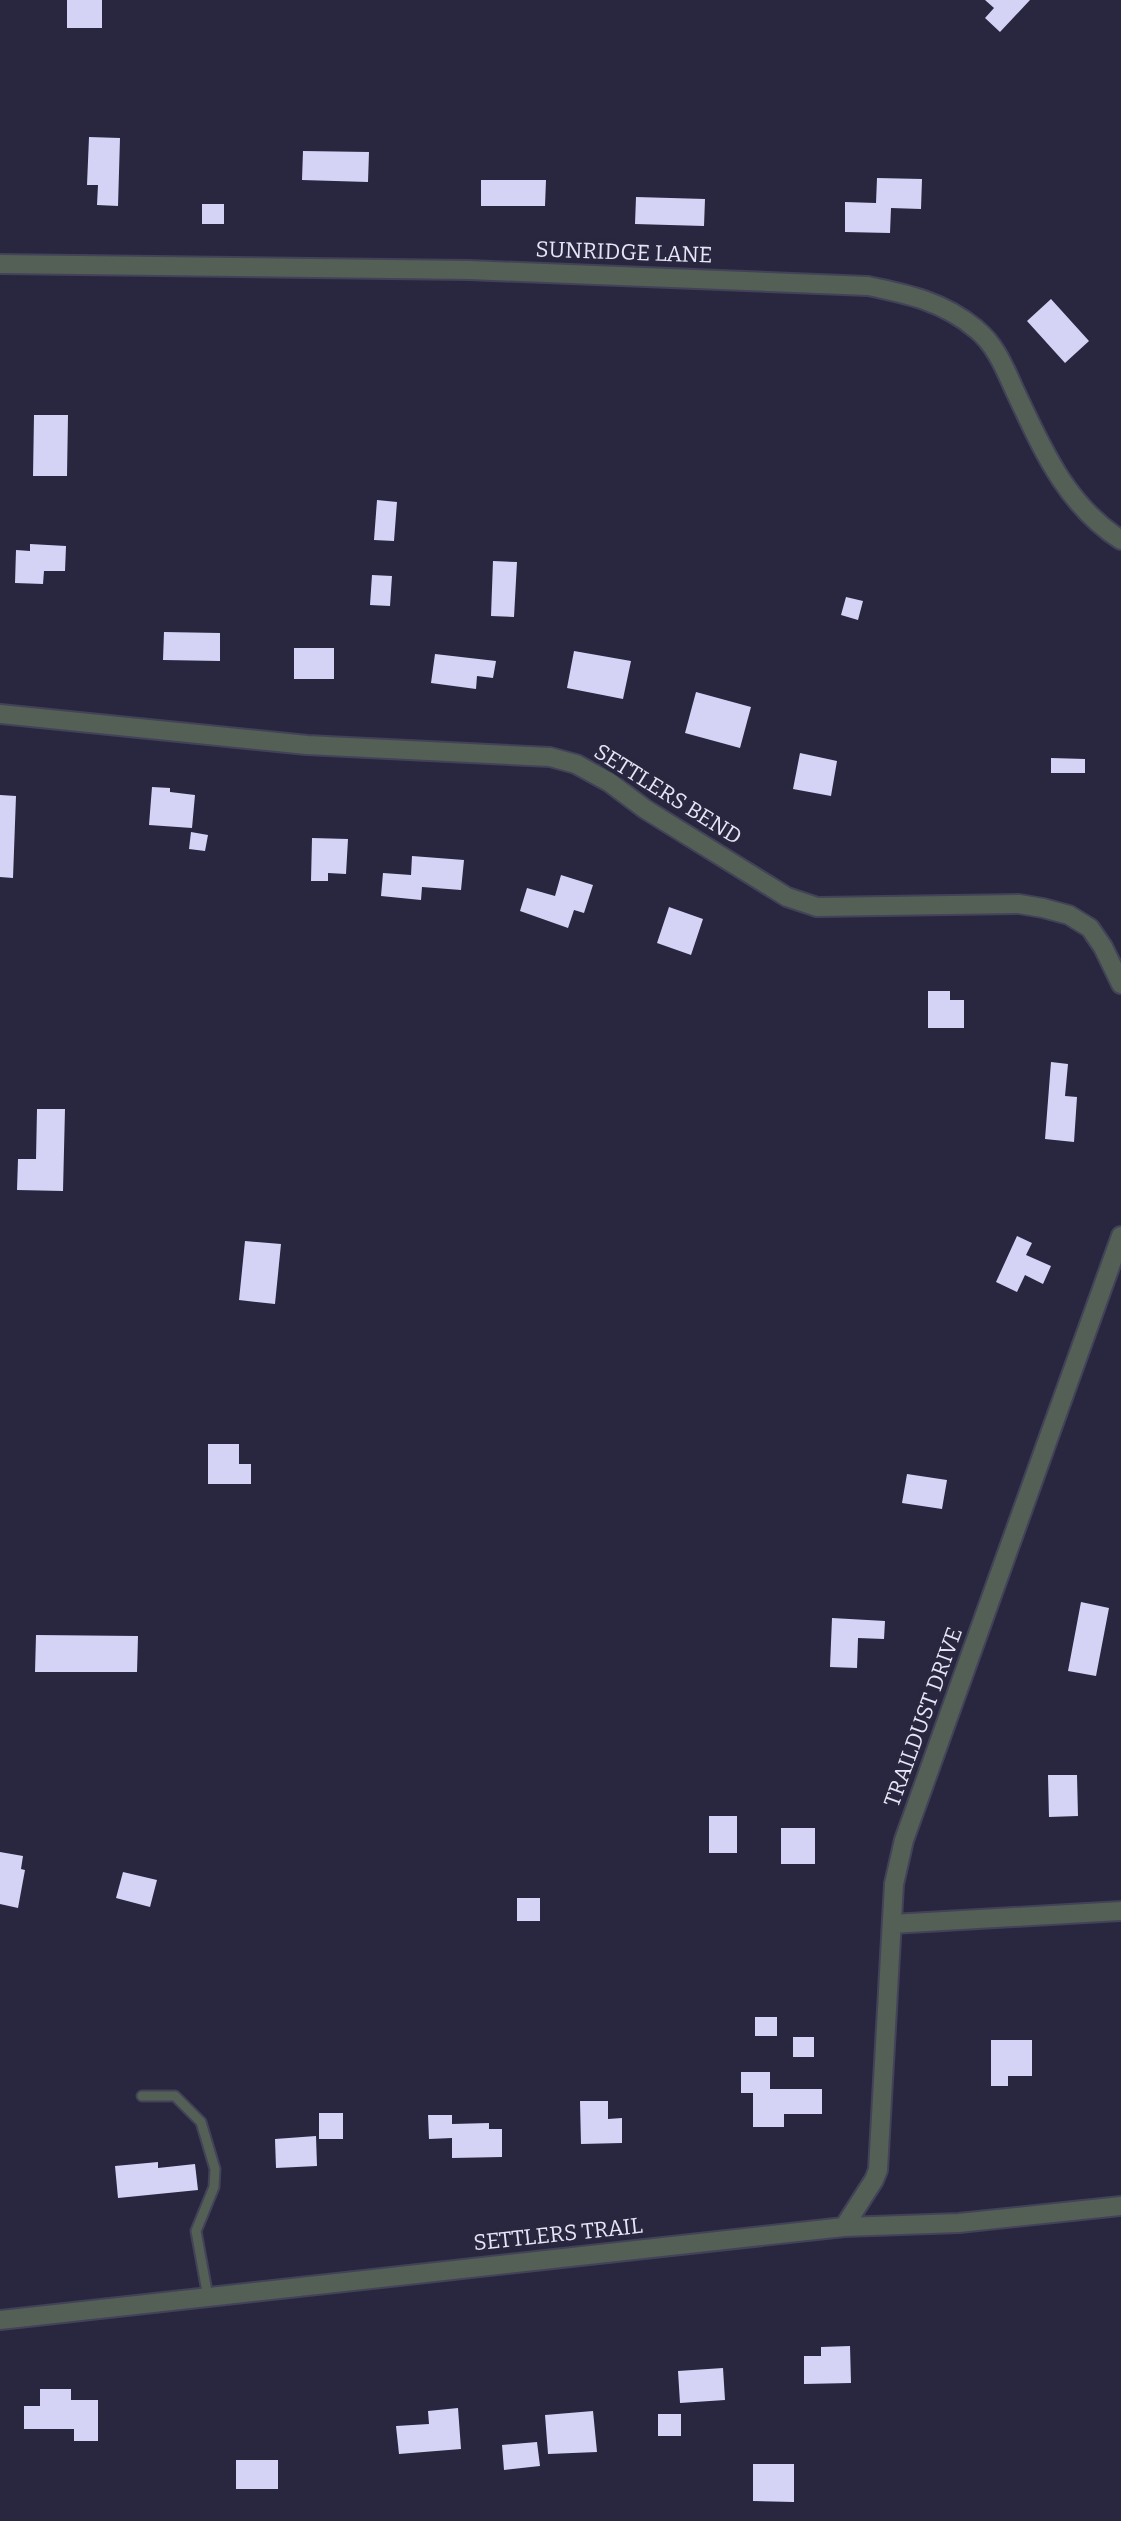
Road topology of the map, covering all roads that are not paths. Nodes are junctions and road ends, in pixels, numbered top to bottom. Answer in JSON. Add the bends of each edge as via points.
{"nodes":[{"id":1,"x":0,"y":264,"type":"edge"},
{"id":2,"x":1121,"y":540,"type":"edge"},
{"id":3,"x":0,"y":714,"type":"edge"},
{"id":4,"x":1121,"y":984,"type":"edge"},
{"id":5,"x":1121,"y":1236,"type":"edge"},
{"id":6,"x":1121,"y":1911,"type":"edge"},
{"id":7,"x":892,"y":1924,"type":"junction"},
{"id":8,"x":142,"y":2096,"type":"dead end"},
{"id":9,"x":1121,"y":2206,"type":"edge"},
{"id":10,"x":844,"y":2227,"type":"junction"},
{"id":11,"x":208,"y":2297,"type":"junction"},
{"id":12,"x":0,"y":2320,"type":"edge"}],
"edges":[{"from":1,"to":2,"type":"street","name":"SUNRIDGE LANE","via":[[469,270],[868,286],[913,294],[949,309],[998,353],[1053,470]]},
{"from":3,"to":4,"type":"street","name":"SETTLERS BEND","via":[[307,745],[550,757],[609,782],[787,897],[817,907],[1019,904],[1069,915],[1090,928]]},
{"from":5,"to":7,"type":"street","name":"TRAILDUST DRIVE","via":[[904,1840]]},
{"from":6,"to":7,"type":"street"},
{"from":7,"to":10,"type":"street","name":"TRAILDUST DRIVE","via":[[878,2170]]},
{"from":8,"to":11,"type":"lane","via":[[175,2096],[201,2122],[210,2147],[214,2187],[196,2231]]},
{"from":9,"to":10,"type":"street","name":"SETTLERS TRAIL","via":[[959,2223]]},
{"from":10,"to":11,"type":"street","name":"SETTLERS TRAIL"},
{"from":11,"to":12,"type":"street","name":"SETTLERS TRAIL"}]}
